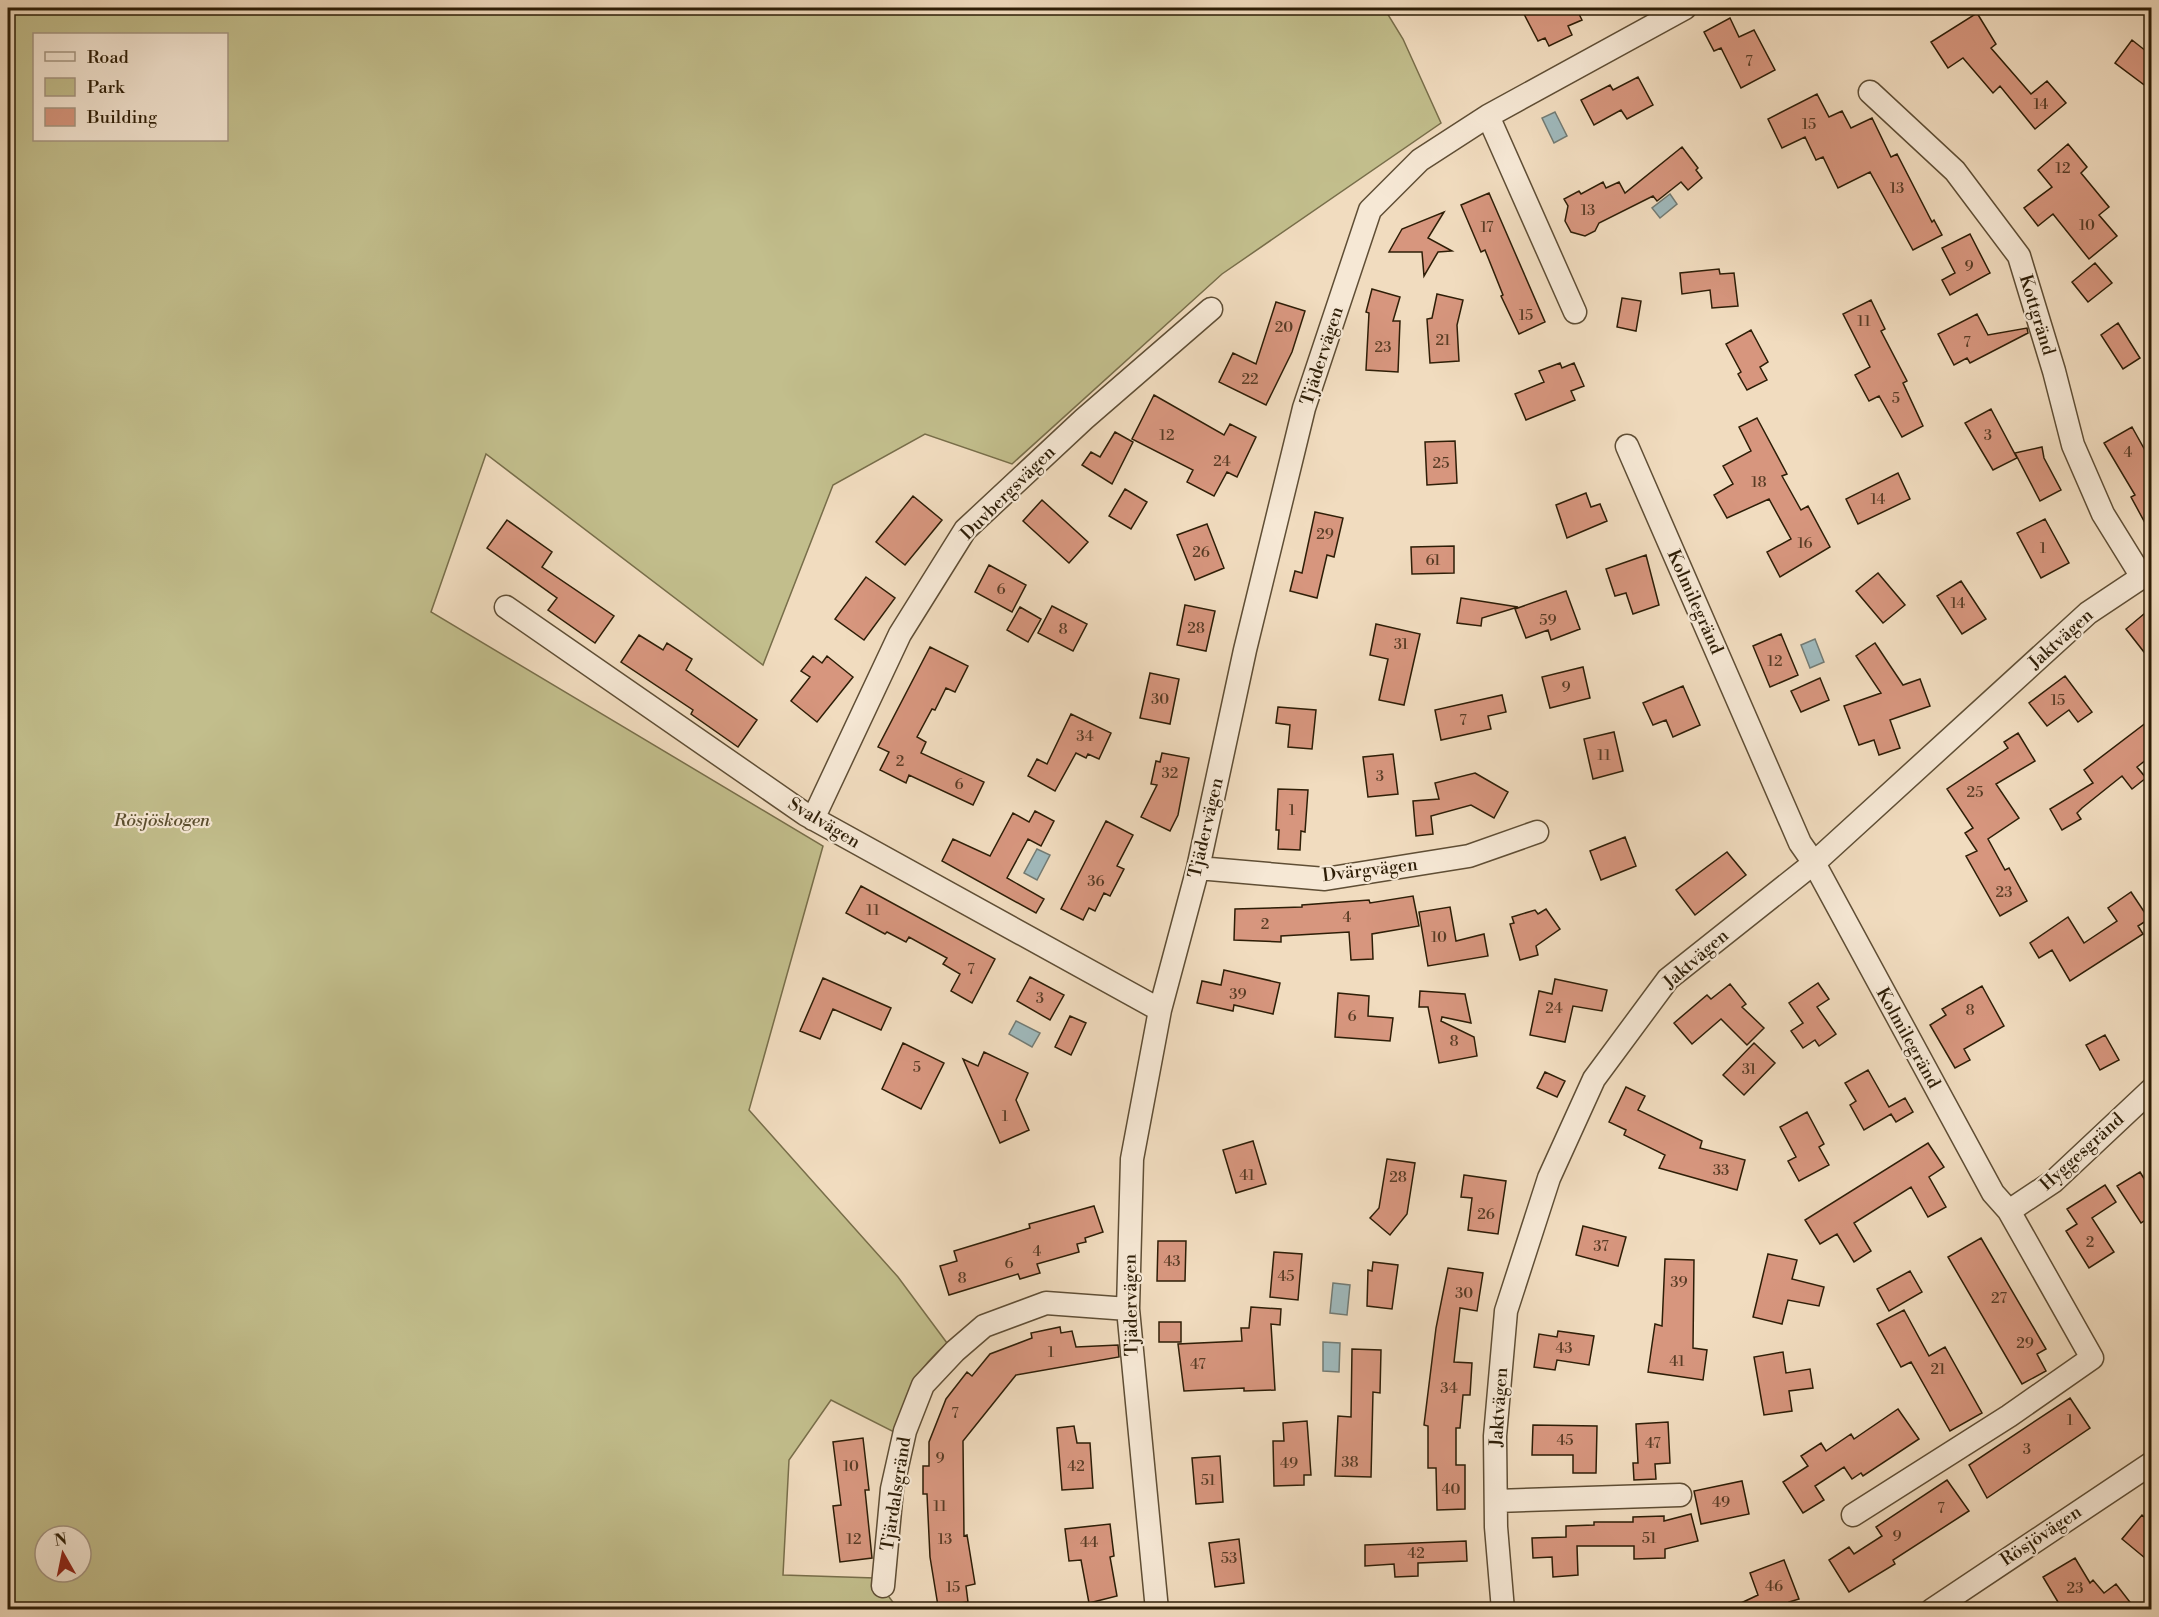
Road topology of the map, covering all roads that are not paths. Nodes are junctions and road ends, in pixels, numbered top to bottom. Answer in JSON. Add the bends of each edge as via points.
{"nodes":[{"id":1,"x":1685,"y":8,"type":"edge"},
{"id":2,"x":1870,"y":92,"type":"dead end"},
{"id":3,"x":1488,"y":116,"type":"junction"},
{"id":4,"x":1210,"y":309,"type":"dead end"},
{"id":5,"x":1575,"y":312,"type":"dead end"},
{"id":6,"x":1627,"y":446,"type":"dead end"},
{"id":7,"x":2147,"y":576,"type":"edge"},
{"id":8,"x":506,"y":607,"type":"dead end"},
{"id":9,"x":813,"y":819,"type":"junction"},
{"id":10,"x":1537,"y":832,"type":"dead end"},
{"id":11,"x":1814,"y":863,"type":"junction"},
{"id":12,"x":1198,"y":868,"type":"junction"},
{"id":13,"x":1160,"y":1010,"type":"junction"},
{"id":14,"x":2151,"y":1089,"type":"edge"},
{"id":15,"x":2009,"y":1211,"type":"junction"},
{"id":16,"x":1128,"y":1309,"type":"junction"},
{"id":17,"x":2151,"y":1463,"type":"edge"},
{"id":18,"x":1680,"y":1496,"type":"dead end"},
{"id":19,"x":1496,"y":1501,"type":"junction"},
{"id":20,"x":1853,"y":1515,"type":"dead end"},
{"id":21,"x":883,"y":1586,"type":"dead end"},
{"id":22,"x":1157,"y":1610,"type":"edge"},
{"id":23,"x":1503,"y":1610,"type":"edge"},
{"id":24,"x":1932,"y":1610,"type":"edge"}],
"edges":[{"from":1,"to":3,"type":"street","name":"Tjädervägen"},
{"from":2,"to":7,"type":"street","name":"Kottgränd","via":[[1955,171],[2019,256],[2073,445],[2103,514]]},
{"from":3,"to":5,"type":"street"},
{"from":3,"to":12,"type":"street","name":"Tjädervägen","via":[[1420,160],[1370,210],[1304,408],[1245,650]]},
{"from":4,"to":9,"type":"street","name":"Duvbergsvägen","via":[[1084,419],[966,530],[900,634]]},
{"from":6,"to":11,"type":"street","name":"Kolmilegränd","via":[[1800,843]]},
{"from":7,"to":11,"type":"street","name":"Jaktvägen","via":[[2088,613]]},
{"from":8,"to":9,"type":"street","name":"Svalvägen"},
{"from":9,"to":13,"type":"street","name":"Svalvägen"},
{"from":10,"to":12,"type":"street","name":"Dvärgvägen","via":[[1469,856],[1325,879]]},
{"from":11,"to":15,"type":"street","name":"Kolmilegränd","via":[[1993,1193]]},
{"from":11,"to":19,"type":"street","name":"Jaktvägen","via":[[1668,979],[1594,1079],[1549,1178],[1506,1311],[1495,1436]]},
{"from":12,"to":13,"type":"street","name":"Tjädervägen"},
{"from":13,"to":16,"type":"street","name":"Tjädervägen","via":[[1132,1159]]},
{"from":14,"to":15,"type":"street","name":"Hyggesgränd","via":[[2054,1181]]},
{"from":15,"to":20,"type":"street","name":"Kolmilegränd","via":[[2092,1358]]},
{"from":16,"to":21,"type":"street","name":"Tjärdalsgränd","via":[[1046,1304],[984,1326],[923,1385],[905,1431],[892,1489]]},
{"from":16,"to":22,"type":"street","name":"Tjädervägen"},
{"from":17,"to":24,"type":"street","name":"Rösjövägen"},
{"from":18,"to":19,"type":"street"},
{"from":19,"to":23,"type":"street","name":"Jaktvägen"}]}
